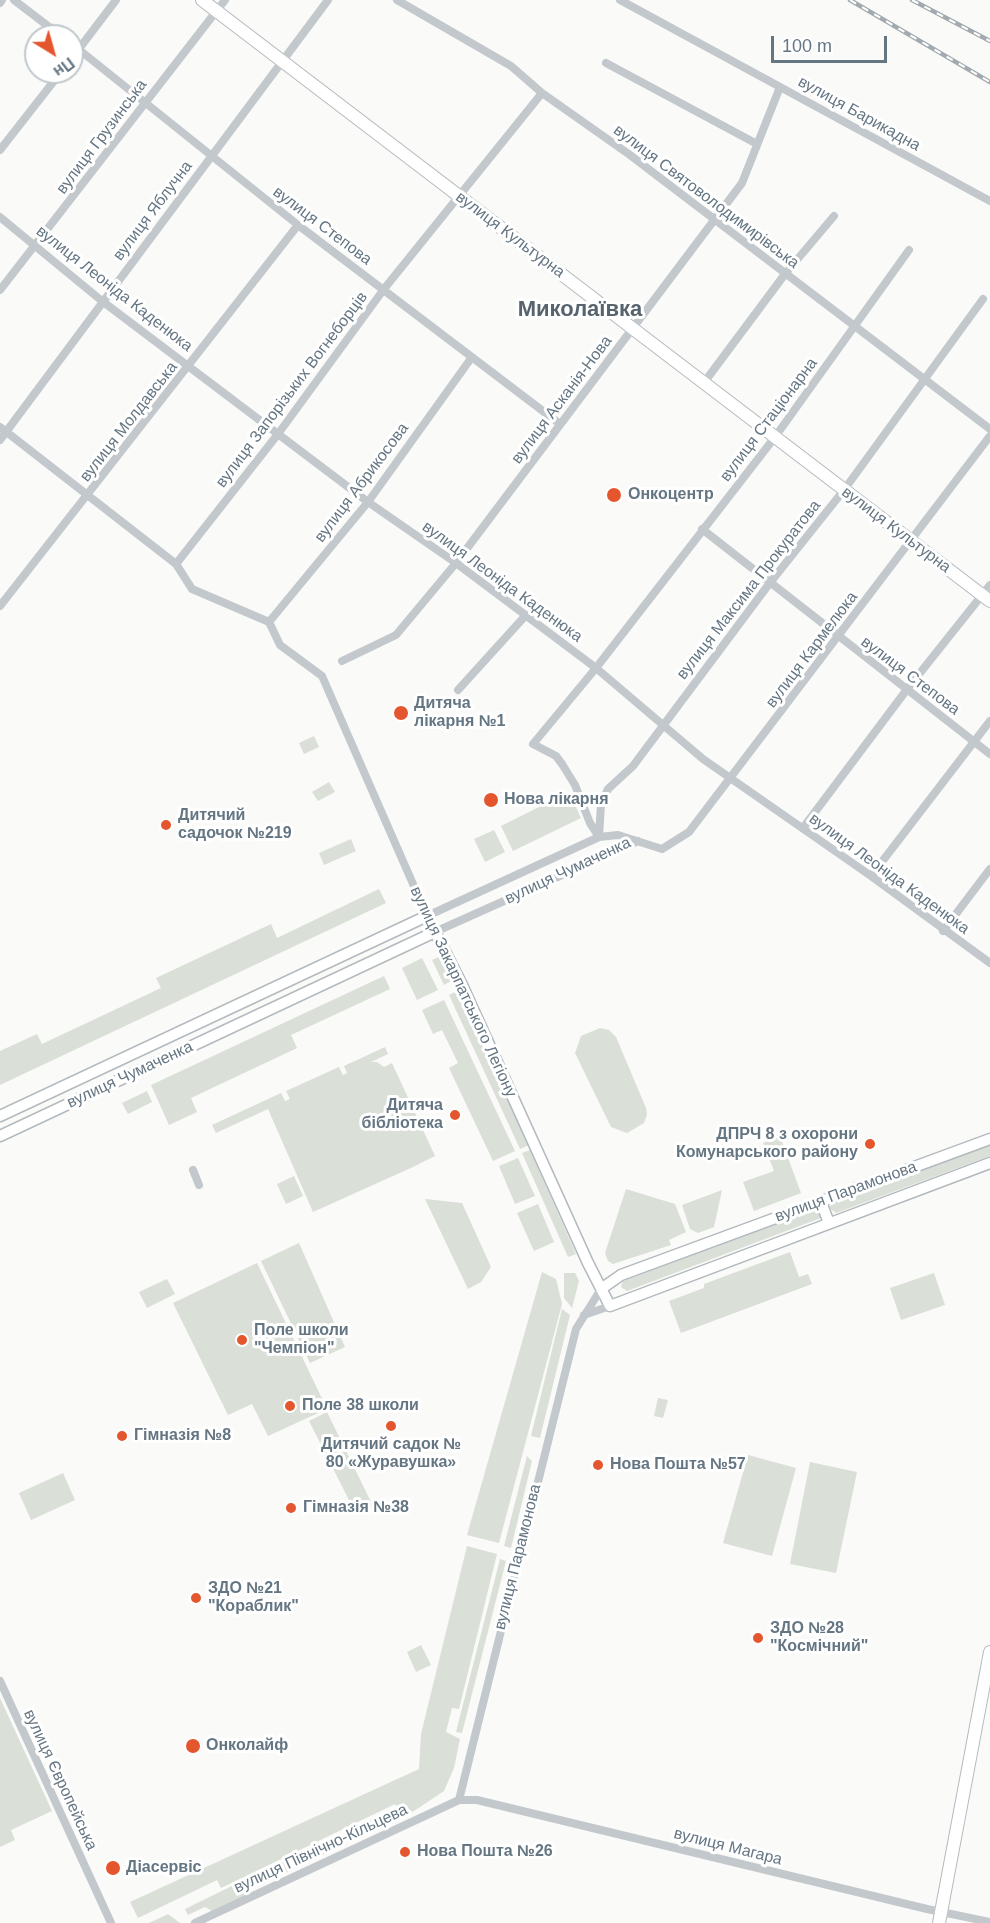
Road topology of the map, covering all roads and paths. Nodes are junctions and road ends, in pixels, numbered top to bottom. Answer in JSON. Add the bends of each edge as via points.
{"nodes":[{"id":1,"x":14,"y":0,"type":"edge"},
{"id":2,"x":116,"y":0,"type":"edge"},
{"id":3,"x":202,"y":0,"type":"edge"},
{"id":4,"x":225,"y":0,"type":"edge"},
{"id":5,"x":328,"y":0,"type":"edge"},
{"id":6,"x":397,"y":0,"type":"edge"},
{"id":7,"x":620,"y":0,"type":"edge"},
{"id":8,"x":217,"y":12,"type":"junction"},
{"id":9,"x":45,"y":24,"type":"edge"},
{"id":10,"x":84,"y":37,"type":"edge"},
{"id":11,"x":84,"y":54,"type":"edge"},
{"id":12,"x":284,"y":61,"type":"junction"},
{"id":13,"x":606,"y":63,"type":"dead end"},
{"id":14,"x":52,"y":84,"type":"edge"},
{"id":15,"x":780,"y":87,"type":"junction"},
{"id":16,"x":542,"y":93,"type":"junction"},
{"id":17,"x":145,"y":101,"type":"junction"},
{"id":18,"x":757,"y":144,"type":"junction"},
{"id":19,"x":0,"y":150,"type":"edge"},
{"id":20,"x":211,"y":156,"type":"junction"},
{"id":21,"x":459,"y":195,"type":"junction"},
{"id":22,"x":990,"y":201,"type":"edge"},
{"id":23,"x":834,"y":216,"type":"dead end"},
{"id":24,"x":0,"y":217,"type":"edge"},
{"id":25,"x":715,"y":221,"type":"junction"},
{"id":26,"x":298,"y":225,"type":"junction"},
{"id":27,"x":36,"y":246,"type":"junction"},
{"id":28,"x":909,"y":250,"type":"dead end"},
{"id":29,"x":785,"y":274,"type":"junction"},
{"id":30,"x":0,"y":290,"type":"edge"},
{"id":31,"x":384,"y":290,"type":"junction"},
{"id":32,"x":983,"y":299,"type":"dead end"},
{"id":33,"x":102,"y":301,"type":"junction"},
{"id":34,"x":855,"y":327,"type":"junction"},
{"id":35,"x":633,"y":329,"type":"junction"},
{"id":36,"x":472,"y":357,"type":"junction"},
{"id":37,"x":190,"y":366,"type":"junction"},
{"id":38,"x":926,"y":380,"type":"junction"},
{"id":39,"x":703,"y":384,"type":"junction"},
{"id":40,"x":560,"y":424,"type":"junction"},
{"id":41,"x":3,"y":429,"type":"edge"},
{"id":42,"x":990,"y":429,"type":"edge"},
{"id":43,"x":278,"y":434,"type":"junction"},
{"id":44,"x":990,"y":436,"type":"edge"},
{"id":45,"x":775,"y":437,"type":"junction"},
{"id":46,"x":0,"y":440,"type":"edge"},
{"id":47,"x":844,"y":490,"type":"junction"},
{"id":48,"x":88,"y":495,"type":"junction"},
{"id":49,"x":368,"y":502,"type":"junction"},
{"id":50,"x":702,"y":529,"type":"junction"},
{"id":51,"x":911,"y":542,"type":"junction"},
{"id":52,"x":456,"y":563,"type":"junction"},
{"id":53,"x":176,"y":564,"type":"junction"},
{"id":54,"x":769,"y":584,"type":"junction"},
{"id":55,"x":990,"y":585,"type":"edge"},
{"id":56,"x":986,"y":598,"type":"edge"},
{"id":57,"x":0,"y":606,"type":"edge"},
{"id":58,"x":526,"y":615,"type":"junction"},
{"id":59,"x":269,"y":622,"type":"junction"},
{"id":60,"x":838,"y":638,"type":"junction"},
{"id":61,"x":342,"y":661,"type":"dead end"},
{"id":62,"x":596,"y":668,"type":"junction"},
{"id":63,"x":908,"y":688,"type":"junction"},
{"id":64,"x":458,"y":690,"type":"dead end"},
{"id":65,"x":990,"y":722,"type":"edge"},
{"id":66,"x":663,"y":723,"type":"junction"},
{"id":67,"x":973,"y":741,"type":"junction"},
{"id":68,"x":990,"y":754,"type":"edge"},
{"id":69,"x":731,"y":779,"type":"junction"},
{"id":70,"x":803,"y":828,"type":"junction"},
{"id":71,"x":599,"y":837,"type":"junction"},
{"id":72,"x":638,"y":841,"type":"junction"},
{"id":73,"x":990,"y":869,"type":"edge"},
{"id":74,"x":871,"y":876,"type":"junction"},
{"id":75,"x":427,"y":916,"type":"junction"},
{"id":76,"x":437,"y":931,"type":"junction"},
{"id":77,"x":943,"y":931,"type":"junction"},
{"id":78,"x":990,"y":963,"type":"edge"},
{"id":79,"x":0,"y":1116,"type":"edge"},
{"id":80,"x":0,"y":1136,"type":"edge"},
{"id":81,"x":990,"y":1139,"type":"edge"},
{"id":82,"x":990,"y":1162,"type":"edge"},
{"id":83,"x":193,"y":1170,"type":"dead end"},
{"id":84,"x":199,"y":1185,"type":"dead end"},
{"id":85,"x":821,"y":1202,"type":"junction"},
{"id":86,"x":829,"y":1223,"type":"junction"},
{"id":87,"x":601,"y":1289,"type":"junction"},
{"id":88,"x":610,"y":1306,"type":"junction"},
{"id":89,"x":582,"y":1316,"type":"junction"},
{"id":90,"x":990,"y":1652,"type":"edge"},
{"id":91,"x":0,"y":1681,"type":"edge"},
{"id":92,"x":990,"y":1691,"type":"edge"},
{"id":93,"x":980,"y":1705,"type":"junction"},
{"id":94,"x":459,"y":1800,"type":"junction"},
{"id":95,"x":940,"y":1918,"type":"edge"},
{"id":96,"x":990,"y":1922,"type":"edge"},
{"id":97,"x":111,"y":1923,"type":"edge"},
{"id":98,"x":195,"y":1923,"type":"edge"}],
"edges":[{"from":1,"to":9,"type":"street"},
{"from":2,"to":10,"type":"street"},
{"from":3,"to":8,"type":"main road","name":"вулиця Культурна"},
{"from":4,"to":8,"type":"street","name":"вулиця Грузинська"},
{"from":5,"to":12,"type":"street","name":"вулиця Яблучна"},
{"from":6,"to":16,"type":"street","name":"вулиця Святоволодимирівська","via":[[501,60]]},
{"from":7,"to":15,"type":"street","name":"вулиця Барикадна"},
{"from":8,"to":12,"type":"main road","name":"вулиця Культурна"},
{"from":8,"to":17,"type":"street","name":"вулиця Грузинська"},
{"from":11,"to":17,"type":"street","name":"вулиця Степова"},
{"from":12,"to":20,"type":"street","name":"вулиця Яблучна"},
{"from":12,"to":21,"type":"main road","name":"вулиця Культурна"},
{"from":13,"to":18,"type":"street"},
{"from":14,"to":19,"type":"street"},
{"from":15,"to":18,"type":"street","name":"вулиця Асканія-Нова"},
{"from":15,"to":22,"type":"street","name":"вулиця Барикадна"},
{"from":16,"to":21,"type":"street","name":"вулиця Запорізьких Вогнеборців"},
{"from":16,"to":25,"type":"street","name":"вулиця Святоволодимирівська","via":[[630,154]]},
{"from":17,"to":20,"type":"street","name":"вулиця Степова"},
{"from":17,"to":27,"type":"street","name":"вулиця Грузинська"},
{"from":18,"to":25,"type":"street","name":"вулиця Асканія-Нова","via":[[742,183]]},
{"from":20,"to":26,"type":"street","name":"вулиця Степова"},
{"from":20,"to":33,"type":"street","name":"вулиця Яблучна"},
{"from":21,"to":31,"type":"street","name":"вулиця Запорізьких Вогнеборців"},
{"from":21,"to":35,"type":"main road","name":"вулиця Культурна"},
{"from":23,"to":29,"type":"street"},
{"from":24,"to":27,"type":"street","name":"вулиця Леоніда Каденюка"},
{"from":25,"to":29,"type":"street","name":"вулиця Святоволодимирівська"},
{"from":25,"to":35,"type":"street","name":"вулиця Асканія-Нова"},
{"from":26,"to":31,"type":"street","name":"вулиця Степова"},
{"from":26,"to":37,"type":"street","name":"вулиця Молдавська"},
{"from":27,"to":30,"type":"street","name":"вулиця Грузинська"},
{"from":27,"to":33,"type":"street","name":"вулиця Леоніда Каденюка"},
{"from":28,"to":34,"type":"street","name":"вулиця Стаціонарна"},
{"from":29,"to":34,"type":"street","name":"вулиця Святоволодимирівська"},
{"from":29,"to":39,"type":"street"},
{"from":31,"to":36,"type":"street","name":"вулиця Степова"},
{"from":31,"to":43,"type":"street","name":"вулиця Запорізьких Вогнеборців"},
{"from":32,"to":38,"type":"street","name":"вулиця Максима Прокуратова"},
{"from":33,"to":37,"type":"street","name":"вулиця Леоніда Каденюка"},
{"from":33,"to":41,"type":"street","name":"вулиця Яблучна"},
{"from":34,"to":38,"type":"street","name":"вулиця Святоволодимирівська"},
{"from":34,"to":45,"type":"street","name":"вулиця Стаціонарна"},
{"from":35,"to":39,"type":"main road","name":"вулиця Культурна"},
{"from":35,"to":40,"type":"street","name":"вулиця Асканія-Нова"},
{"from":36,"to":40,"type":"street","name":"вулиця Степова"},
{"from":36,"to":49,"type":"street","name":"вулиця Абрикосова"},
{"from":37,"to":43,"type":"street","name":"вулиця Леоніда Каденюка"},
{"from":37,"to":48,"type":"street","name":"вулиця Молдавська"},
{"from":38,"to":42,"type":"street","name":"вулиця Святоволодимирівська"},
{"from":38,"to":47,"type":"street","name":"вулиця Максима Прокуратова"},
{"from":39,"to":45,"type":"main road","name":"вулиця Культурна"},
{"from":40,"to":52,"type":"street","name":"вулиця Асканія-Нова"},
{"from":41,"to":46,"type":"street","name":"вулиця Яблучна"},
{"from":41,"to":48,"type":"street"},
{"from":43,"to":49,"type":"street","name":"вулиця Леоніда Каденюка"},
{"from":43,"to":53,"type":"street","name":"вулиця Запорізьких Вогнеборців"},
{"from":44,"to":51,"type":"street","name":"вулиця Кармелюка"},
{"from":45,"to":47,"type":"main road","name":"вулиця Культурна"},
{"from":45,"to":50,"type":"street","name":"вулиця Стаціонарна"},
{"from":47,"to":51,"type":"main road","name":"вулиця Культурна"},
{"from":47,"to":54,"type":"street","name":"вулиця Максима Прокуратова"},
{"from":48,"to":53,"type":"street"},
{"from":48,"to":57,"type":"street","name":"вулиця Молдавська"},
{"from":49,"to":52,"type":"street","name":"вулиця Леоніда Каденюка"},
{"from":49,"to":59,"type":"street","name":"вулиця Абрикосова"},
{"from":50,"to":54,"type":"street","name":"вулиця Степова"},
{"from":50,"to":62,"type":"street","name":"вулиця Стаціонарна"},
{"from":51,"to":56,"type":"main road","name":"вулиця Культурна"},
{"from":51,"to":60,"type":"street","name":"вулиця Кармелюка"},
{"from":52,"to":58,"type":"street","name":"вулиця Леоніда Каденюка"},
{"from":52,"to":61,"type":"street","name":"вулиця Асканія-Нова","via":[[396,635]]},
{"from":53,"to":59,"type":"street","via":[[192,589]]},
{"from":54,"to":60,"type":"street","name":"вулиця Степова"},
{"from":54,"to":66,"type":"street","name":"вулиця Максима Прокуратова"},
{"from":55,"to":56,"type":"street"},
{"from":56,"to":63,"type":"street"},
{"from":58,"to":62,"type":"street","name":"вулиця Леоніда Каденюка"},
{"from":58,"to":64,"type":"street"},
{"from":59,"to":75,"type":"street","name":"вулиця Закарпатського Легіону","via":[[280,645],[322,676]]},
{"from":60,"to":63,"type":"street","name":"вулиця Степова"},
{"from":60,"to":69,"type":"street","name":"вулиця Кармелюка"},
{"from":62,"to":66,"type":"street","name":"вулиця Леоніда Каденюка"},
{"from":62,"to":71,"type":"street","name":"вулиця Стаціонарна","via":[[533,744],[556,756],[562,764]]},
{"from":63,"to":67,"type":"street","name":"вулиця Степова"},
{"from":63,"to":70,"type":"street"},
{"from":65,"to":67,"type":"street"},
{"from":66,"to":69,"type":"street","name":"вулиця Леоніда Каденюка"},
{"from":66,"to":71,"type":"street","name":"вулиця Максима Прокуратова","via":[[633,766],[604,795]]},
{"from":67,"to":68,"type":"street","name":"вулиця Степова"},
{"from":67,"to":74,"type":"street"},
{"from":69,"to":70,"type":"street","name":"вулиця Леоніда Каденюка"},
{"from":69,"to":72,"type":"street","name":"вулиця Кармелюка","via":[[689,832],[662,849]]},
{"from":70,"to":74,"type":"street","name":"вулиця Леоніда Каденюка"},
{"from":71,"to":72,"type":"street","name":"вулиця Чумаченка","via":[[618,835]]},
{"from":71,"to":75,"type":"street","name":"вулиця Чумаченка"},
{"from":72,"to":76,"type":"street","name":"вулиця Чумаченка"},
{"from":73,"to":77,"type":"street"},
{"from":74,"to":77,"type":"street","name":"вулиця Леоніда Каденюка"},
{"from":75,"to":76,"type":"street","name":"вулиця Закарпатського Легіону"},
{"from":75,"to":79,"type":"street","name":"вулиця Чумаченка"},
{"from":76,"to":80,"type":"street","name":"вулиця Чумаченка"},
{"from":76,"to":87,"type":"street","name":"вулиця Закарпатського Легіону"},
{"from":77,"to":78,"type":"street","name":"вулиця Леоніда Каденюка"},
{"from":81,"to":85,"type":"street","name":"вулиця Парамонова"},
{"from":82,"to":86,"type":"street","name":"вулиця Парамонова"},
{"from":83,"to":84,"type":"street"},
{"from":85,"to":86,"type":"street"},
{"from":85,"to":87,"type":"street","name":"вулиця Парамонова","via":[[621,1275]]},
{"from":86,"to":88,"type":"street","name":"вулиця Парамонова"},
{"from":87,"to":88,"type":"street","name":"вулиця Закарпатського Легіону"},
{"from":87,"to":89,"type":"street","name":"вулиця Парамонова"},
{"from":88,"to":89,"type":"street","name":"вулиця Парамонова"},
{"from":89,"to":94,"type":"street","name":"вулиця Парамонова","via":[[542,1458]]},
{"from":90,"to":93,"type":"main road"},
{"from":91,"to":97,"type":"street","name":"вулиця Європейська"},
{"from":92,"to":93,"type":"street"},
{"from":93,"to":95,"type":"main road"},
{"from":94,"to":95,"type":"street","name":"вулиця Магара","via":[[477,1800]]},
{"from":94,"to":98,"type":"street","name":"вулиця Північно-Кільцева"},
{"from":95,"to":96,"type":"street","name":"вулиця Магара"}]}
